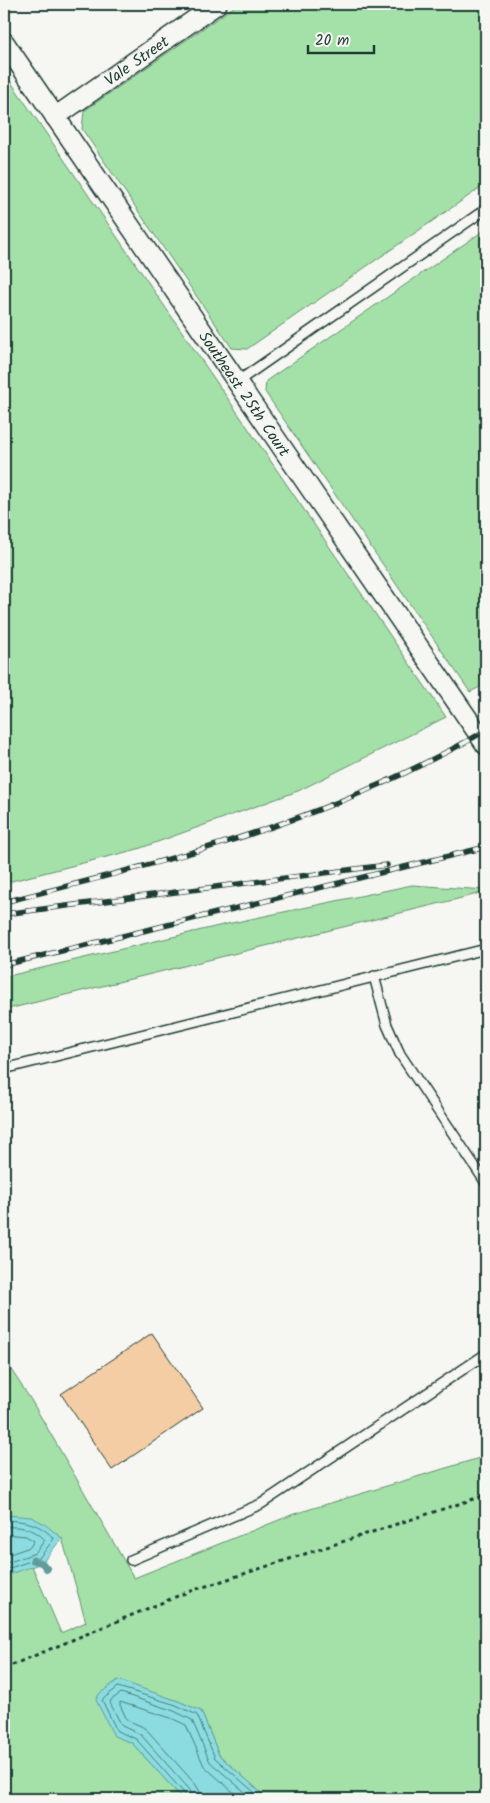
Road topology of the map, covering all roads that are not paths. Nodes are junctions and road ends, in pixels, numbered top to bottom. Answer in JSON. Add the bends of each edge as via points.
{"nodes":[{"id":1,"x":217,"y":4,"type":"edge"},
{"id":2,"x":4,"y":42,"type":"edge"},
{"id":3,"x":55,"y":117,"type":"junction"},
{"id":4,"x":486,"y":209,"type":"edge"},
{"id":5,"x":237,"y":382,"type":"junction"},
{"id":6,"x":486,"y":745,"type":"edge"},
{"id":7,"x":486,"y":949,"type":"edge"},
{"id":8,"x":374,"y":976,"type":"junction"},
{"id":9,"x":4,"y":1069,"type":"edge"},
{"id":10,"x":486,"y":1183,"type":"edge"},
{"id":11,"x":486,"y":1354,"type":"edge"},
{"id":12,"x":131,"y":1560,"type":"dead end"}],
"edges":[{"from":1,"to":3,"type":"street","name":"Vale Street"},
{"from":2,"to":3,"type":"street","name":"Southeast 25th Court"},
{"from":3,"to":5,"type":"street","name":"Southeast 25th Court"},
{"from":4,"to":5,"type":"lane"},
{"from":5,"to":6,"type":"street","name":"Southeast 25th Court"},
{"from":7,"to":8,"type":"lane"},
{"from":8,"to":9,"type":"lane"},
{"from":8,"to":10,"type":"lane","via":[[387,1025],[400,1054]]},
{"from":11,"to":12,"type":"lane","via":[[261,1504]]}]}
